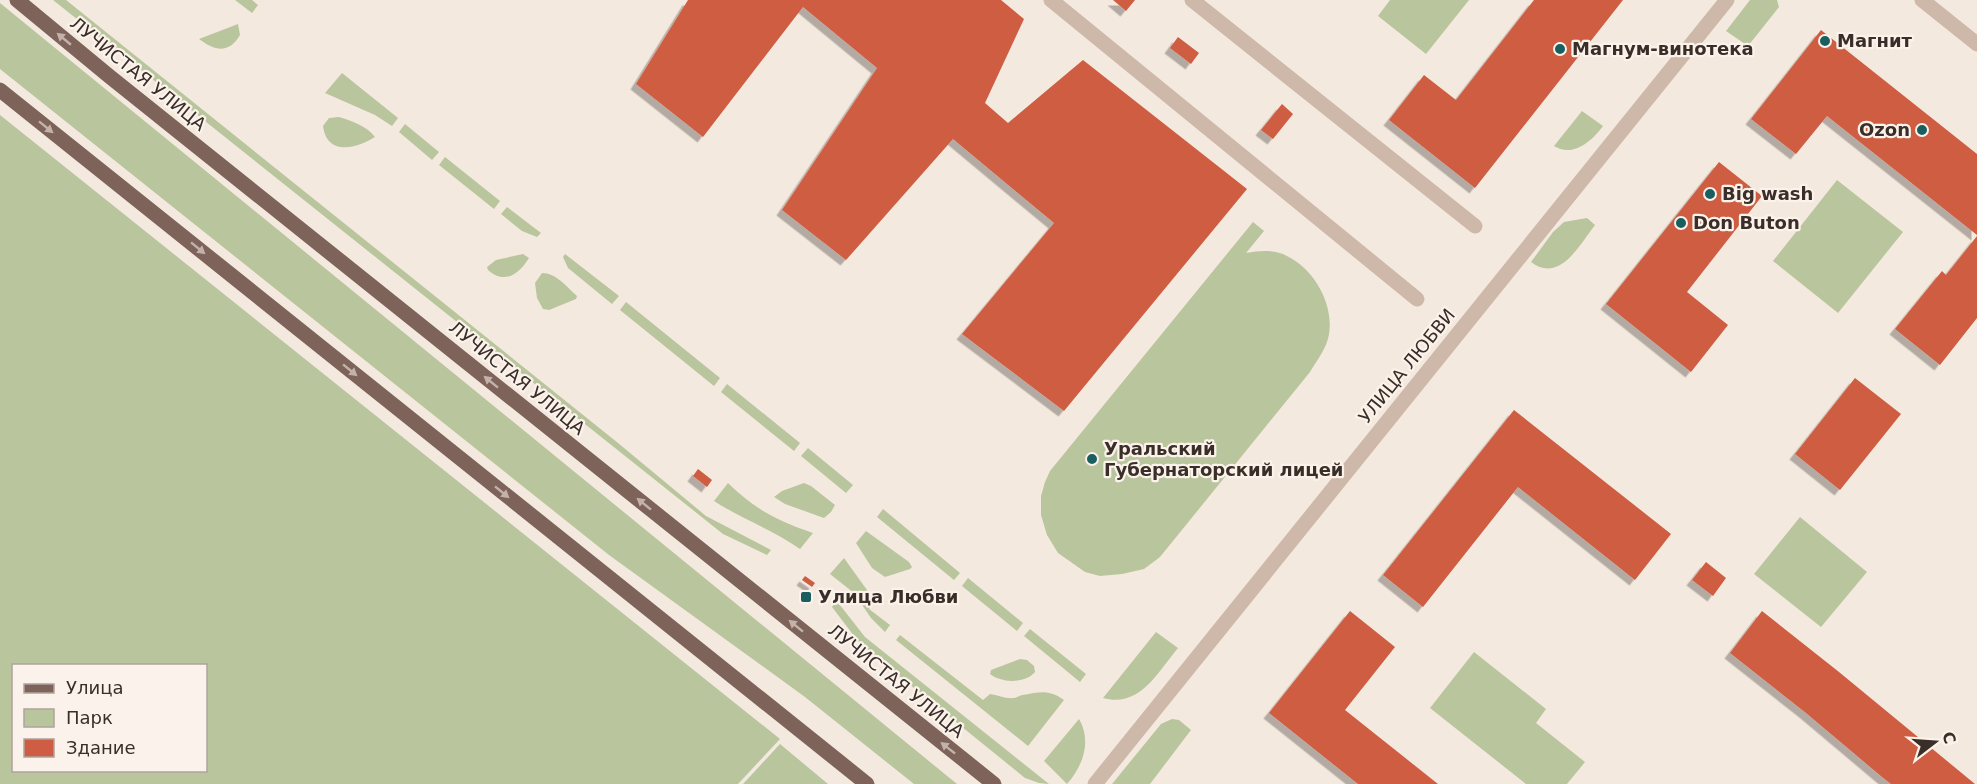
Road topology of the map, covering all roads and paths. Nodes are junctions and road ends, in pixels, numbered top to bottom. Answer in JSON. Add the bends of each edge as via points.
{"nodes":[{"id":1,"x":17,"y":0,"type":"edge"},
{"id":2,"x":1052,"y":0,"type":"edge"},
{"id":3,"x":1192,"y":0,"type":"edge"},
{"id":4,"x":1727,"y":0,"type":"edge"},
{"id":5,"x":1922,"y":0,"type":"edge"},
{"id":6,"x":1977,"y":44,"type":"edge"},
{"id":7,"x":0,"y":90,"type":"edge"},
{"id":8,"x":1475,"y":226,"type":"dead end"},
{"id":9,"x":1417,"y":299,"type":"dead end"},
{"id":10,"x":867,"y":784,"type":"edge"},
{"id":11,"x":994,"y":784,"type":"edge"},
{"id":12,"x":1095,"y":784,"type":"edge"}],
"edges":[{"from":11,"to":1,"type":"main road","name":"ЛУЧИСТАЯ УЛИЦА","one_way":true},
{"from":2,"to":9,"type":"street"},
{"from":3,"to":8,"type":"street"},
{"from":4,"to":12,"type":"street","name":"УЛИЦА ЛЮБВИ"},
{"from":5,"to":6,"type":"street"},
{"from":7,"to":10,"type":"main road","one_way":true}]}
